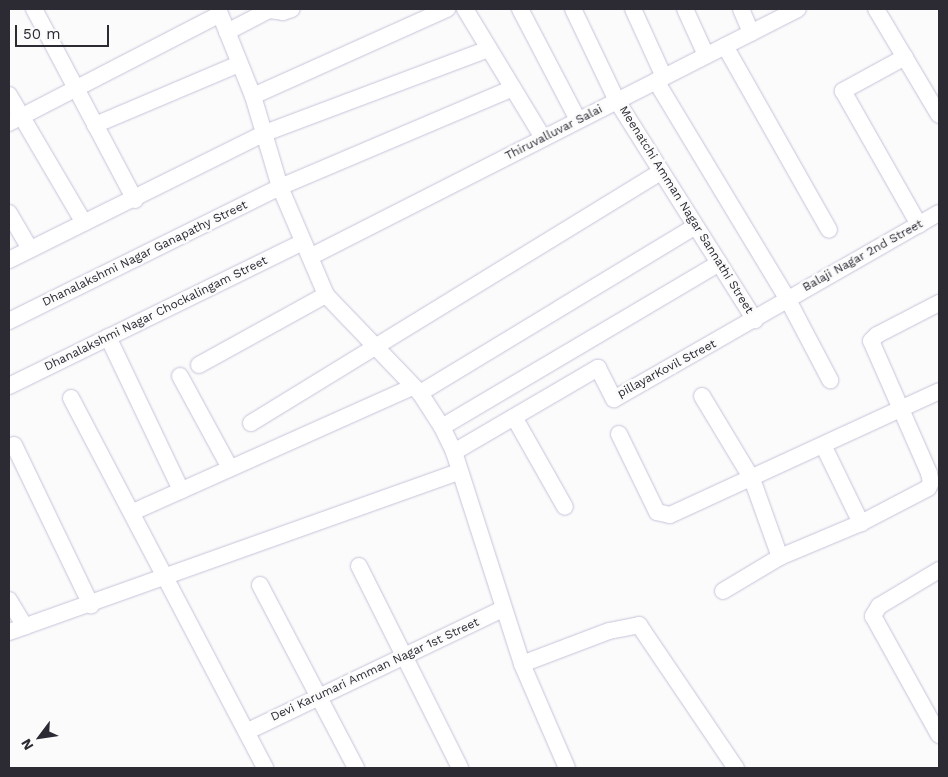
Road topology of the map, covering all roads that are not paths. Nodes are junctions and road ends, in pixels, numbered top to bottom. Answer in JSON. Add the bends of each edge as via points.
{"nodes":[{"id":1,"x":34,"y":9,"type":"edge"},
{"id":2,"x":292,"y":9,"type":"edge"},
{"id":3,"x":446,"y":9,"type":"edge"},
{"id":4,"x":465,"y":9,"type":"edge"},
{"id":5,"x":520,"y":9,"type":"edge"},
{"id":6,"x":573,"y":9,"type":"edge"},
{"id":7,"x":633,"y":9,"type":"edge"},
{"id":8,"x":685,"y":9,"type":"edge"},
{"id":9,"x":741,"y":9,"type":"edge"},
{"id":10,"x":798,"y":9,"type":"edge"},
{"id":11,"x":876,"y":9,"type":"edge"},
{"id":12,"x":219,"y":11,"type":"edge"},
{"id":13,"x":227,"y":32,"type":"junction"},
{"id":14,"x":751,"y":33,"type":"junction"},
{"id":15,"x":726,"y":46,"type":"junction"},
{"id":16,"x":488,"y":48,"type":"junction"},
{"id":17,"x":706,"y":55,"type":"junction"},
{"id":18,"x":905,"y":57,"type":"junction"},
{"id":19,"x":239,"y":64,"type":"junction"},
{"id":20,"x":660,"y":79,"type":"junction"},
{"id":21,"x":76,"y":88,"type":"junction"},
{"id":22,"x":513,"y":88,"type":"junction"},
{"id":23,"x":9,"y":95,"type":"edge"},
{"id":24,"x":253,"y":96,"type":"junction"},
{"id":25,"x":617,"y":101,"type":"junction"},
{"id":26,"x":939,"y":115,"type":"edge"},
{"id":27,"x":15,"y":120,"type":"edge"},
{"id":28,"x":578,"y":120,"type":"junction"},
{"id":29,"x":95,"y":125,"type":"junction"},
{"id":30,"x":265,"y":133,"type":"junction"},
{"id":31,"x":543,"y":138,"type":"junction"},
{"id":32,"x":661,"y":172,"type":"junction"},
{"id":33,"x":280,"y":187,"type":"junction"},
{"id":34,"x":135,"y":200,"type":"junction"},
{"id":35,"x":9,"y":213,"type":"edge"},
{"id":36,"x":939,"y":214,"type":"edge"},
{"id":37,"x":84,"y":223,"type":"junction"},
{"id":38,"x":919,"y":225,"type":"junction"},
{"id":39,"x":694,"y":228,"type":"junction"},
{"id":40,"x":829,"y":230,"type":"dead end"},
{"id":41,"x":30,"y":249,"type":"junction"},
{"id":42,"x":306,"y":250,"type":"junction"},
{"id":43,"x":9,"y":260,"type":"edge"},
{"id":44,"x":718,"y":263,"type":"junction"},
{"id":45,"x":326,"y":295,"type":"junction"},
{"id":46,"x":788,"y":298,"type":"junction"},
{"id":47,"x":939,"y":303,"type":"edge"},
{"id":48,"x":755,"y":320,"type":"junction"},
{"id":49,"x":9,"y":321,"type":"edge"},
{"id":50,"x":108,"y":337,"type":"junction"},
{"id":51,"x":374,"y":347,"type":"junction"},
{"id":52,"x":199,"y":365,"type":"dead end"},
{"id":53,"x":180,"y":376,"type":"dead end"},
{"id":54,"x":830,"y":380,"type":"dead end"},
{"id":55,"x":9,"y":386,"type":"edge"},
{"id":56,"x":416,"y":390,"type":"junction"},
{"id":57,"x":939,"y":391,"type":"edge"},
{"id":58,"x":702,"y":396,"type":"dead end"},
{"id":59,"x":71,"y":398,"type":"dead end"},
{"id":60,"x":901,"y":408,"type":"junction"},
{"id":61,"x":514,"y":417,"type":"junction"},
{"id":62,"x":251,"y":424,"type":"dead end"},
{"id":63,"x":442,"y":427,"type":"junction"},
{"id":64,"x":619,"y":434,"type":"dead end"},
{"id":65,"x":14,"y":445,"type":"dead end"},
{"id":66,"x":824,"y":447,"type":"junction"},
{"id":67,"x":454,"y":452,"type":"junction"},
{"id":68,"x":230,"y":468,"type":"junction"},
{"id":69,"x":458,"y":472,"type":"junction"},
{"id":70,"x":752,"y":479,"type":"junction"},
{"id":71,"x":181,"y":490,"type":"junction"},
{"id":72,"x":565,"y":507,"type":"dead end"},
{"id":73,"x":133,"y":512,"type":"junction"},
{"id":74,"x":861,"y":523,"type":"junction"},
{"id":75,"x":780,"y":557,"type":"junction"},
{"id":76,"x":359,"y":566,"type":"dead end"},
{"id":77,"x":939,"y":570,"type":"edge"},
{"id":78,"x":166,"y":578,"type":"junction"},
{"id":79,"x":260,"y":585,"type":"dead end"},
{"id":80,"x":722,"y":591,"type":"dead end"},
{"id":81,"x":9,"y":600,"type":"edge"},
{"id":82,"x":91,"y":605,"type":"junction"},
{"id":83,"x":503,"y":610,"type":"junction"},
{"id":84,"x":24,"y":627,"type":"junction"},
{"id":85,"x":9,"y":632,"type":"edge"},
{"id":86,"x":404,"y":658,"type":"junction"},
{"id":87,"x":522,"y":664,"type":"junction"},
{"id":88,"x":318,"y":697,"type":"junction"},
{"id":89,"x":248,"y":731,"type":"junction"},
{"id":90,"x":939,"y":735,"type":"edge"},
{"id":91,"x":265,"y":768,"type":"edge"},
{"id":92,"x":356,"y":768,"type":"edge"},
{"id":93,"x":460,"y":768,"type":"edge"},
{"id":94,"x":568,"y":768,"type":"edge"},
{"id":95,"x":736,"y":768,"type":"edge"}],
"edges":[{"from":1,"to":21,"type":"street"},
{"from":2,"to":13,"type":"street","via":[[283,12],[269,10]]},
{"from":3,"to":24,"type":"street"},
{"from":4,"to":16,"type":"street"},
{"from":5,"to":28,"type":"street"},
{"from":6,"to":25,"type":"street","name":"Meenatchi Amman Nagar Sannathi Street"},
{"from":7,"to":20,"type":"street"},
{"from":8,"to":17,"type":"street"},
{"from":9,"to":14,"type":"street"},
{"from":10,"to":14,"type":"street","name":"Thiruvalluvar Salai"},
{"from":11,"to":18,"type":"street"},
{"from":12,"to":13,"type":"street"},
{"from":12,"to":21,"type":"street"},
{"from":13,"to":19,"type":"street"},
{"from":14,"to":15,"type":"street","name":"Thiruvalluvar Salai"},
{"from":15,"to":17,"type":"street","name":"Thiruvalluvar Salai"},
{"from":15,"to":40,"type":"street"},
{"from":16,"to":22,"type":"street"},
{"from":16,"to":30,"type":"street"},
{"from":17,"to":20,"type":"street","name":"Thiruvalluvar Salai"},
{"from":18,"to":26,"type":"street"},
{"from":18,"to":38,"type":"street","via":[[843,91]]},
{"from":19,"to":24,"type":"street"},
{"from":19,"to":29,"type":"street"},
{"from":20,"to":25,"type":"street","name":"Thiruvalluvar Salai"},
{"from":20,"to":46,"type":"street"},
{"from":21,"to":27,"type":"street"},
{"from":21,"to":29,"type":"street"},
{"from":22,"to":31,"type":"street"},
{"from":22,"to":33,"type":"street","name":"Dhanalakshmi Nagar Ganapathy Street"},
{"from":23,"to":27,"type":"street"},
{"from":24,"to":30,"type":"street"},
{"from":25,"to":28,"type":"street","name":"Thiruvalluvar Salai"},
{"from":25,"to":32,"type":"street","name":"Meenatchi Amman Nagar Sannathi Street"},
{"from":27,"to":37,"type":"street"},
{"from":28,"to":31,"type":"street","name":"Thiruvalluvar Salai"},
{"from":29,"to":34,"type":"street"},
{"from":30,"to":33,"type":"street"},
{"from":30,"to":34,"type":"street"},
{"from":31,"to":42,"type":"street","name":"Thiruvalluvar Salai"},
{"from":32,"to":39,"type":"street","name":"Meenatchi Amman Nagar Sannathi Street"},
{"from":32,"to":51,"type":"street"},
{"from":33,"to":42,"type":"street"},
{"from":33,"to":49,"type":"street","name":"Dhanalakshmi Nagar Ganapathy Street"},
{"from":34,"to":37,"type":"street"},
{"from":35,"to":41,"type":"street"},
{"from":36,"to":38,"type":"street","name":"Balaji Nagar 2nd Street"},
{"from":37,"to":41,"type":"street"},
{"from":38,"to":46,"type":"street","name":"Balaji Nagar 2nd Street"},
{"from":39,"to":44,"type":"street","name":"Meenatchi Amman Nagar Sannathi Street"},
{"from":39,"to":56,"type":"street"},
{"from":41,"to":43,"type":"street"},
{"from":42,"to":45,"type":"street"},
{"from":42,"to":50,"type":"street","name":"Dhanalakshmi Nagar Chockalingam Street"},
{"from":44,"to":48,"type":"street","name":"Meenatchi Amman Nagar Sannathi Street"},
{"from":44,"to":63,"type":"street"},
{"from":45,"to":51,"type":"street"},
{"from":45,"to":52,"type":"street"},
{"from":46,"to":48,"type":"street","name":"pillayarKovil Street"},
{"from":46,"to":54,"type":"street"},
{"from":47,"to":60,"type":"street","via":[[873,338],[872,346]]},
{"from":48,"to":61,"type":"street","name":"pillayarKovil Street","via":[[614,399],[598,368]]},
{"from":50,"to":55,"type":"street","name":"Dhanalakshmi Nagar Chockalingam Street"},
{"from":50,"to":71,"type":"street"},
{"from":51,"to":56,"type":"street"},
{"from":51,"to":62,"type":"street"},
{"from":53,"to":68,"type":"street"},
{"from":56,"to":63,"type":"street"},
{"from":56,"to":68,"type":"street"},
{"from":57,"to":60,"type":"street"},
{"from":58,"to":70,"type":"street"},
{"from":59,"to":73,"type":"street"},
{"from":60,"to":66,"type":"street"},
{"from":60,"to":74,"type":"street","via":[[931,482],[919,494]]},
{"from":61,"to":67,"type":"street","name":"pillayarKovil Street"},
{"from":61,"to":72,"type":"street"},
{"from":63,"to":67,"type":"street"},
{"from":64,"to":70,"type":"street","via":[[661,515],[680,512]]},
{"from":65,"to":82,"type":"street"},
{"from":66,"to":70,"type":"street"},
{"from":66,"to":74,"type":"street"},
{"from":67,"to":69,"type":"street"},
{"from":68,"to":71,"type":"street"},
{"from":69,"to":78,"type":"street"},
{"from":69,"to":83,"type":"street"},
{"from":70,"to":75,"type":"street"},
{"from":71,"to":73,"type":"street"},
{"from":73,"to":78,"type":"street"},
{"from":74,"to":75,"type":"street"},
{"from":75,"to":80,"type":"street"},
{"from":76,"to":86,"type":"street"},
{"from":77,"to":90,"type":"street","via":[[879,606],[873,616]]},
{"from":78,"to":82,"type":"street"},
{"from":78,"to":89,"type":"street"},
{"from":79,"to":88,"type":"street"},
{"from":81,"to":84,"type":"street"},
{"from":82,"to":84,"type":"street"},
{"from":83,"to":86,"type":"street","name":"Devi Karumari Amman Nagar 1st Street"},
{"from":83,"to":87,"type":"street"},
{"from":84,"to":85,"type":"street"},
{"from":86,"to":88,"type":"street","name":"Devi Karumari Amman Nagar 1st Street"},
{"from":86,"to":93,"type":"street"},
{"from":87,"to":94,"type":"street"},
{"from":87,"to":95,"type":"street","via":[[609,631],[639,625]]},
{"from":88,"to":89,"type":"street","name":"Devi Karumari Amman Nagar 1st Street"},
{"from":88,"to":92,"type":"street"},
{"from":89,"to":91,"type":"street"}]}
